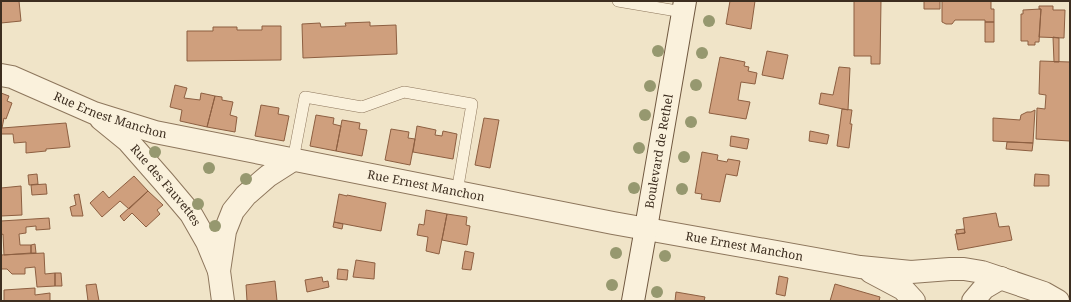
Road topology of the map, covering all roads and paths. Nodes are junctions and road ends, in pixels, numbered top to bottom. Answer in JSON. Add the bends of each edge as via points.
{"nodes":[{"id":1,"x":618,"y":1,"type":"edge"},
{"id":2,"x":684,"y":7,"type":"edge"},
{"id":3,"x":1,"y":74,"type":"edge"},
{"id":4,"x":94,"y":113,"type":"junction"},
{"id":5,"x":293,"y":160,"type":"junction"},
{"id":6,"x":457,"y":192,"type":"junction"},
{"id":7,"x":646,"y":228,"type":"junction"},
{"id":8,"x":860,"y":267,"type":"junction"},
{"id":9,"x":219,"y":271,"type":"junction"},
{"id":10,"x":1001,"y":278,"type":"junction"},
{"id":11,"x":223,"y":301,"type":"edge"},
{"id":12,"x":633,"y":301,"type":"edge"},
{"id":13,"x":914,"y":301,"type":"edge"},
{"id":14,"x":973,"y":301,"type":"edge"},
{"id":15,"x":1058,"y":301,"type":"edge"}],
"edges":[{"from":1,"to":2,"type":"lane"},
{"from":2,"to":7,"type":"street","name":"Boulevard de Rethel"},
{"from":3,"to":4,"type":"street","name":"Rue Ernest Manchon"},
{"from":4,"to":5,"type":"street","name":"Rue Ernest Manchon","via":[[155,132]]},
{"from":4,"to":9,"type":"street","name":"Rue des Fauvettes","via":[[128,141],[190,214],[207,242]]},
{"from":5,"to":6,"type":"street","name":"Rue Ernest Manchon"},
{"from":5,"to":6,"type":"lane","via":[[305,97],[362,107],[404,92],[472,104]]},
{"from":5,"to":9,"type":"street","name":"Rue des Fauvettes","via":[[268,176],[233,212],[225,230]]},
{"from":6,"to":7,"type":"street","name":"Rue Ernest Manchon"},
{"from":7,"to":8,"type":"street","name":"Rue Ernest Manchon"},
{"from":7,"to":12,"type":"street","name":"Boulevard de Rethel"},
{"from":8,"to":10,"type":"street","name":"Rue Ernest Manchon","via":[[912,272],[964,269]]},
{"from":8,"to":13,"type":"street","name":"Rue Ernest Manchon","via":[[903,289]]},
{"from":9,"to":11,"type":"street","name":"Rue des Fauvettes"},
{"from":10,"to":14,"type":"street","via":[[984,288]]},
{"from":10,"to":15,"type":"street","name":"Rue Ernest Manchon","via":[[1044,293]]}]}
